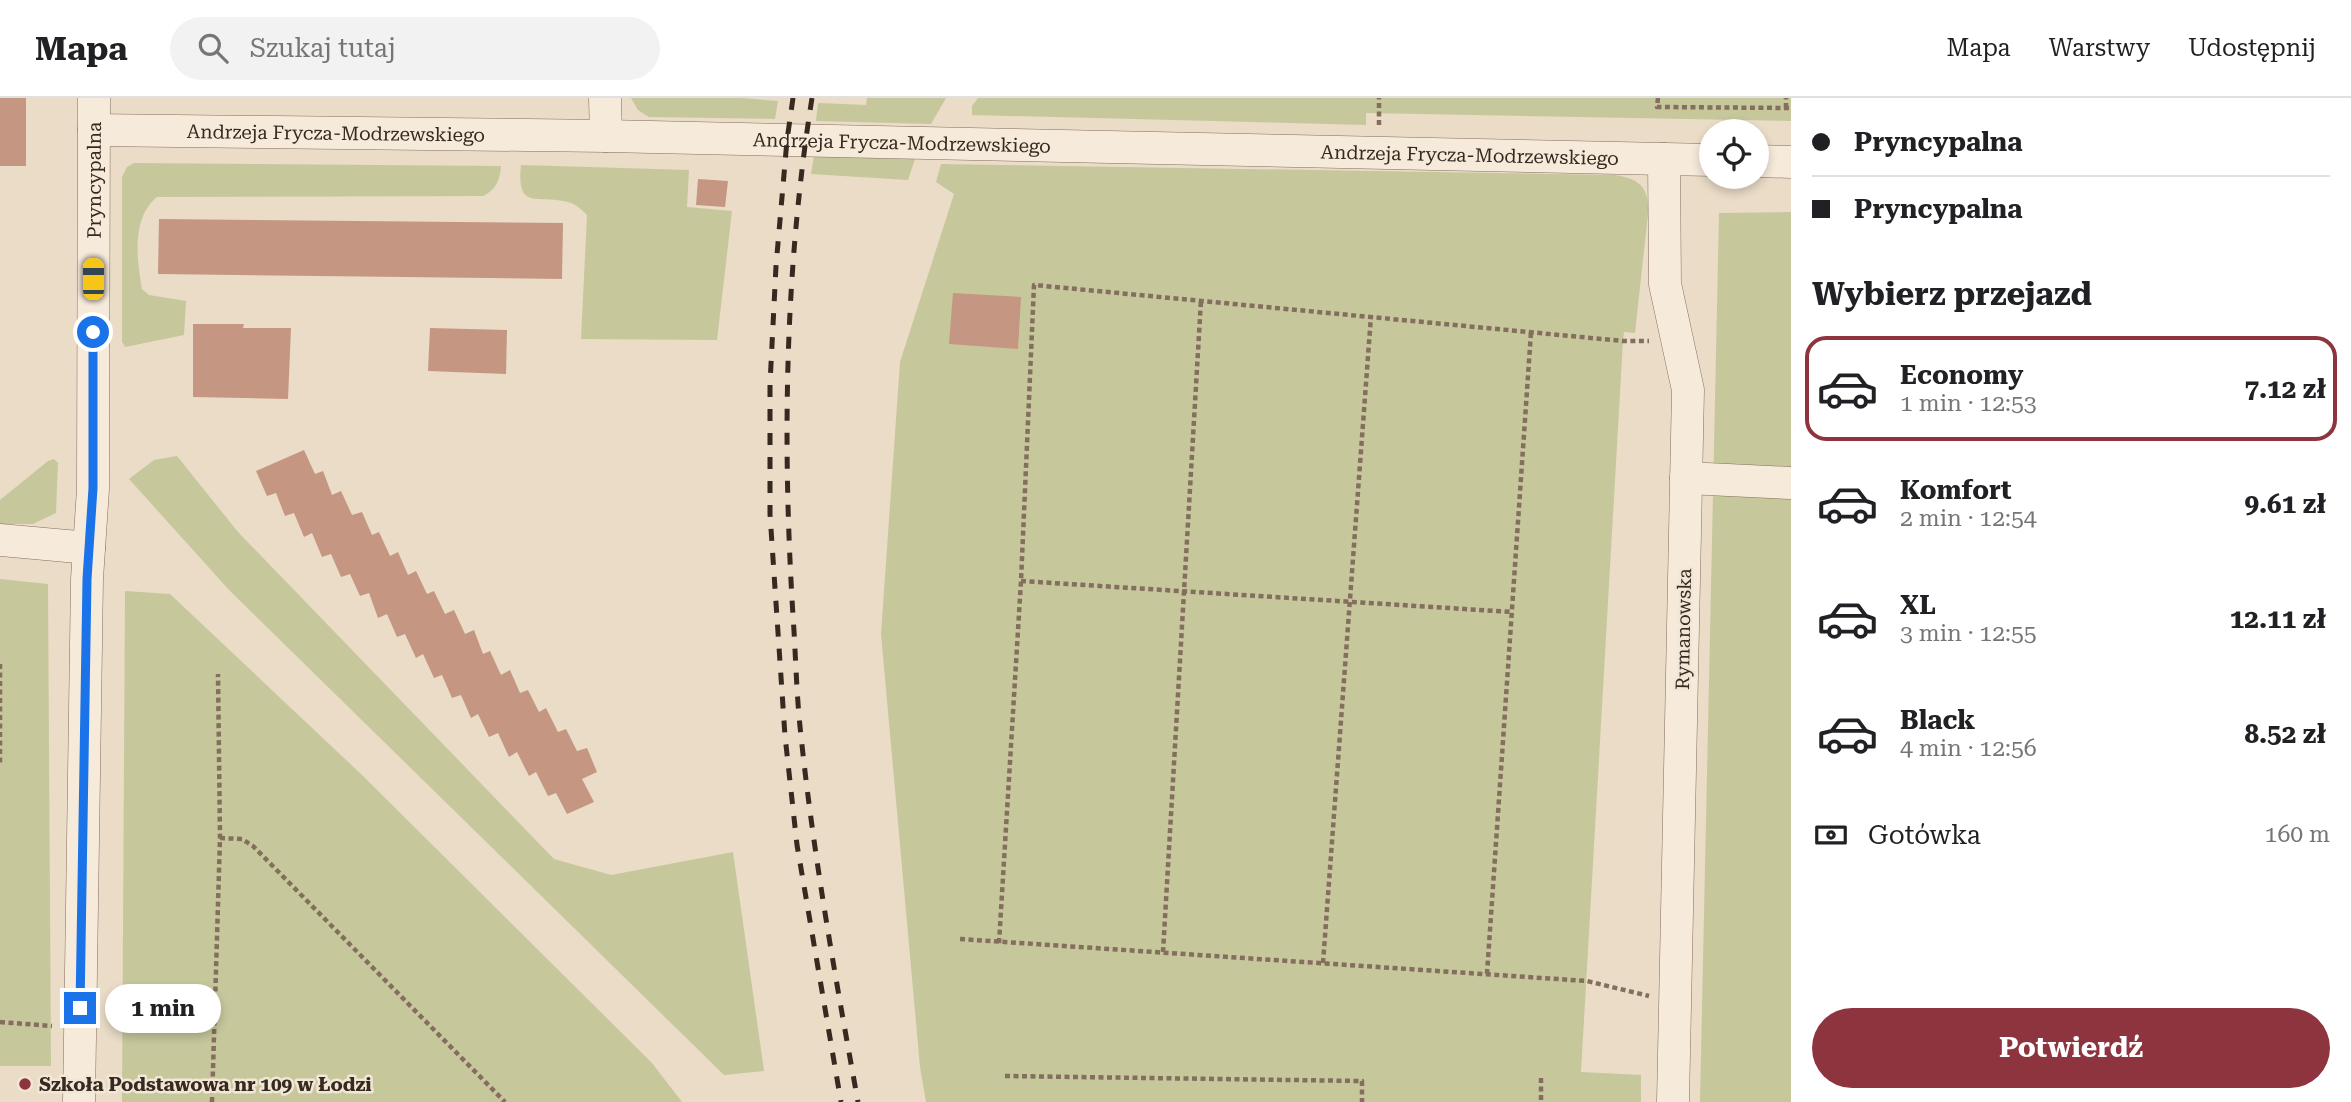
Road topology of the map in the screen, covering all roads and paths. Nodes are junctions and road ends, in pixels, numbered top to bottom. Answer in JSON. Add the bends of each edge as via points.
{"nodes":[{"id":1,"x":94,"y":98,"type":"edge"},
{"id":2,"x":606,"y":98,"type":"edge"},
{"id":3,"x":1379,"y":98,"type":"edge"},
{"id":4,"x":1658,"y":98,"type":"edge"},
{"id":5,"x":1786,"y":98,"type":"edge"},
{"id":6,"x":1788,"y":108,"type":"edge"},
{"id":7,"x":1379,"y":113,"type":"dead end"},
{"id":8,"x":94,"y":130,"type":"junction"},
{"id":9,"x":606,"y":136,"type":"junction"},
{"id":10,"x":1664,"y":159,"type":"junction"},
{"id":11,"x":1699,"y":160,"type":"edge"},
{"id":12,"x":1769,"y":161,"type":"edge"},
{"id":13,"x":1791,"y":162,"type":"edge"},
{"id":14,"x":1201,"y":300,"type":"junction"},
{"id":15,"x":1371,"y":316,"type":"junction"},
{"id":16,"x":1531,"y":332,"type":"junction"},
{"id":17,"x":1677,"y":341,"type":"junction"},
{"id":18,"x":1686,"y":478,"type":"junction"},
{"id":19,"x":1791,"y":484,"type":"edge"},
{"id":20,"x":0,"y":540,"type":"edge"},
{"id":21,"x":89,"y":548,"type":"junction"},
{"id":22,"x":1021,"y":581,"type":"junction"},
{"id":23,"x":1186,"y":591,"type":"junction"},
{"id":24,"x":1350,"y":602,"type":"junction"},
{"id":25,"x":1513,"y":612,"type":"junction"},
{"id":26,"x":0,"y":664,"type":"edge"},
{"id":27,"x":218,"y":674,"type":"dead end"},
{"id":28,"x":0,"y":766,"type":"edge"},
{"id":29,"x":220,"y":838,"type":"junction"},
{"id":30,"x":960,"y":939,"type":"dead end"},
{"id":31,"x":999,"y":943,"type":"junction"},
{"id":32,"x":1163,"y":952,"type":"junction"},
{"id":33,"x":1323,"y":963,"type":"junction"},
{"id":34,"x":1488,"y":974,"type":"junction"},
{"id":35,"x":1675,"y":1003,"type":"junction"},
{"id":36,"x":0,"y":1022,"type":"edge"},
{"id":37,"x":79,"y":1036,"type":"junction"},
{"id":38,"x":1005,"y":1076,"type":"dead end"},
{"id":39,"x":1541,"y":1078,"type":"dead end"},
{"id":40,"x":79,"y":1102,"type":"edge"},
{"id":41,"x":212,"y":1102,"type":"edge"},
{"id":42,"x":505,"y":1102,"type":"edge"},
{"id":43,"x":1362,"y":1102,"type":"edge"},
{"id":44,"x":1541,"y":1102,"type":"edge"},
{"id":45,"x":1672,"y":1102,"type":"edge"}],
"edges":[{"from":1,"to":8,"type":"street","name":"Pryncypalna"},
{"from":2,"to":9,"type":"street"},
{"from":3,"to":7,"type":"path"},
{"from":4,"to":6,"type":"path","via":[[1657,107]]},
{"from":5,"to":6,"type":"path"},
{"from":8,"to":9,"type":"street","name":"Andrzeja Frycza-Modrzewskiego"},
{"from":8,"to":21,"type":"street","name":"Pryncypalna"},
{"from":9,"to":10,"type":"street","name":"Andrzeja Frycza-Modrzewskiego"},
{"from":10,"to":11,"type":"street","name":"Andrzeja Frycza-Modrzewskiego"},
{"from":10,"to":17,"type":"street","name":"Rymanowska","via":[[1665,285]]},
{"from":12,"to":13,"type":"street"},
{"from":14,"to":15,"type":"path"},
{"from":14,"to":22,"type":"path","via":[[1034,285]]},
{"from":14,"to":23,"type":"path"},
{"from":15,"to":16,"type":"path"},
{"from":15,"to":24,"type":"path"},
{"from":16,"to":17,"type":"path"},
{"from":16,"to":25,"type":"path"},
{"from":17,"to":18,"type":"street","name":"Rymanowska","via":[[1688,390]]},
{"from":18,"to":19,"type":"street"},
{"from":18,"to":35,"type":"street","name":"Rymanowska"},
{"from":20,"to":21,"type":"street"},
{"from":21,"to":37,"type":"street","name":"Pryncypalna"},
{"from":22,"to":23,"type":"path"},
{"from":22,"to":31,"type":"path"},
{"from":23,"to":24,"type":"path"},
{"from":23,"to":32,"type":"path"},
{"from":24,"to":25,"type":"path"},
{"from":24,"to":33,"type":"path"},
{"from":25,"to":34,"type":"path"},
{"from":26,"to":28,"type":"path"},
{"from":27,"to":29,"type":"path"},
{"from":29,"to":41,"type":"path"},
{"from":29,"to":42,"type":"path","via":[[242,839],[253,846]]},
{"from":30,"to":31,"type":"path"},
{"from":31,"to":32,"type":"path"},
{"from":32,"to":33,"type":"path"},
{"from":33,"to":34,"type":"path"},
{"from":34,"to":35,"type":"path","via":[[1587,981]]},
{"from":35,"to":45,"type":"street","name":"Rymanowska"},
{"from":36,"to":37,"type":"path","via":[[49,1025]]},
{"from":37,"to":40,"type":"street","name":"Pryncypalna"},
{"from":38,"to":43,"type":"path","via":[[1362,1081]]},
{"from":39,"to":44,"type":"path"}]}
